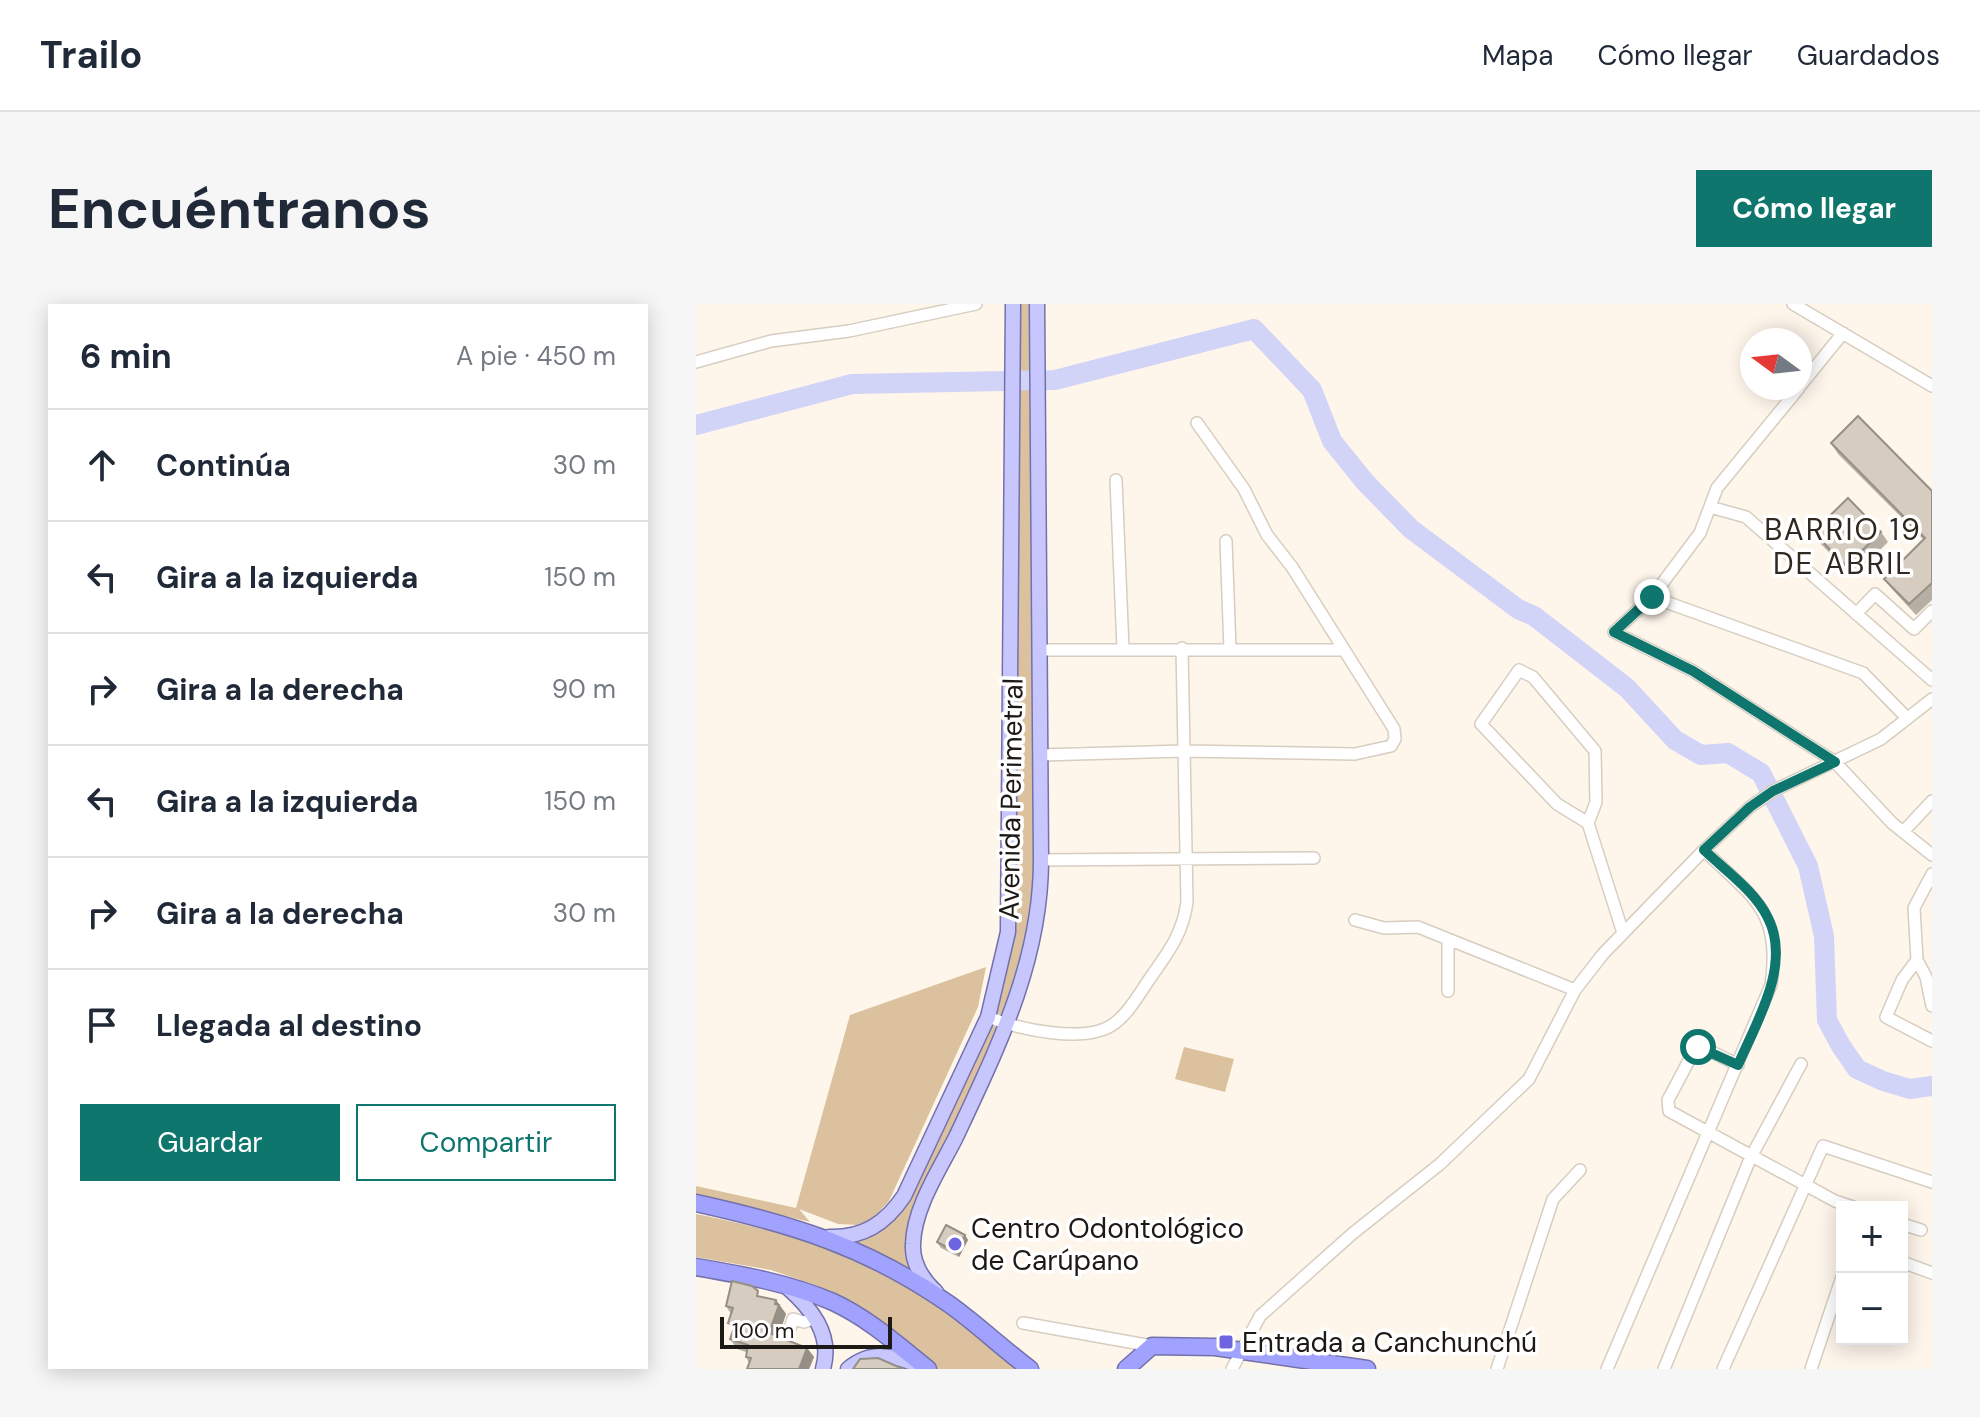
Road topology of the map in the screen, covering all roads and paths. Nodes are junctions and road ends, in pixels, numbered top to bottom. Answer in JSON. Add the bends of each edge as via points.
{"nodes":[{"id":1,"x":976,"y":304,"type":"edge"},
{"id":2,"x":1013,"y":304,"type":"edge"},
{"id":3,"x":1037,"y":304,"type":"edge"},
{"id":4,"x":1793,"y":304,"type":"edge"},
{"id":5,"x":1843,"y":333,"type":"junction"},
{"id":6,"x":696,"y":362,"type":"edge"},
{"id":7,"x":1812,"y":371,"type":"edge"},
{"id":8,"x":1932,"y":386,"type":"edge"},
{"id":9,"x":1788,"y":400,"type":"edge"},
{"id":10,"x":1197,"y":423,"type":"dead end"},
{"id":11,"x":1116,"y":480,"type":"dead end"},
{"id":12,"x":1710,"y":507,"type":"junction"},
{"id":13,"x":1226,"y":541,"type":"dead end"},
{"id":14,"x":1652,"y":597,"type":"junction"},
{"id":15,"x":1932,"y":611,"type":"edge"},
{"id":16,"x":1856,"y":614,"type":"junction"},
{"id":17,"x":1182,"y":648,"type":"junction"},
{"id":18,"x":1123,"y":649,"type":"junction"},
{"id":19,"x":1230,"y":649,"type":"junction"},
{"id":20,"x":1344,"y":650,"type":"junction"},
{"id":21,"x":1040,"y":652,"type":"junction"},
{"id":22,"x":1012,"y":656,"type":"junction"},
{"id":23,"x":1932,"y":680,"type":"edge"},
{"id":24,"x":1932,"y":699,"type":"edge"},
{"id":25,"x":1907,"y":718,"type":"junction"},
{"id":26,"x":1184,"y":751,"type":"junction"},
{"id":27,"x":1040,"y":755,"type":"junction"},
{"id":28,"x":1835,"y":762,"type":"junction"},
{"id":29,"x":1932,"y":801,"type":"edge"},
{"id":30,"x":1588,"y":823,"type":"junction"},
{"id":31,"x":1903,"y":832,"type":"junction"},
{"id":32,"x":1704,"y":850,"type":"junction"},
{"id":33,"x":1932,"y":855,"type":"edge"},
{"id":34,"x":1314,"y":858,"type":"dead end"},
{"id":35,"x":1186,"y":859,"type":"junction"},
{"id":36,"x":1041,"y":860,"type":"junction"},
{"id":37,"x":1932,"y":874,"type":"edge"},
{"id":38,"x":1355,"y":920,"type":"dead end"},
{"id":39,"x":1623,"y":933,"type":"junction"},
{"id":40,"x":1448,"y":939,"type":"junction"},
{"id":41,"x":1917,"y":960,"type":"junction"},
{"id":42,"x":1575,"y":990,"type":"junction"},
{"id":43,"x":1448,"y":991,"type":"dead end"},
{"id":44,"x":1932,"y":1006,"type":"edge"},
{"id":45,"x":988,"y":1017,"type":"junction"},
{"id":46,"x":1009,"y":1025,"type":"junction"},
{"id":47,"x":1932,"y":1041,"type":"edge"},
{"id":48,"x":1801,"y":1064,"type":"dead end"},
{"id":49,"x":1738,"y":1065,"type":"junction"},
{"id":50,"x":1708,"y":1133,"type":"junction"},
{"id":51,"x":1752,"y":1156,"type":"junction"},
{"id":52,"x":1580,"y":1170,"type":"dead end"},
{"id":53,"x":1932,"y":1182,"type":"edge"},
{"id":54,"x":1805,"y":1185,"type":"junction"},
{"id":55,"x":1840,"y":1201,"type":"edge"},
{"id":56,"x":696,"y":1203,"type":"edge"},
{"id":57,"x":1908,"y":1226,"type":"edge"},
{"id":58,"x":1921,"y":1230,"type":"dead end"},
{"id":59,"x":829,"y":1237,"type":"junction"},
{"id":60,"x":1908,"y":1264,"type":"edge"},
{"id":61,"x":696,"y":1267,"type":"edge"},
{"id":62,"x":1932,"y":1273,"type":"edge"},
{"id":63,"x":786,"y":1286,"type":"junction"},
{"id":64,"x":1836,"y":1295,"type":"edge"},
{"id":65,"x":951,"y":1306,"type":"junction"},
{"id":66,"x":815,"y":1318,"type":"junction"},
{"id":67,"x":1023,"y":1323,"type":"dead end"},
{"id":68,"x":788,"y":1335,"type":"dead end"},
{"id":69,"x":1152,"y":1346,"type":"junction"},
{"id":70,"x":1239,"y":1352,"type":"junction"},
{"id":71,"x":823,"y":1369,"type":"edge"},
{"id":72,"x":848,"y":1369,"type":"edge"},
{"id":73,"x":928,"y":1369,"type":"edge"},
{"id":74,"x":1030,"y":1369,"type":"edge"},
{"id":75,"x":1126,"y":1369,"type":"edge"},
{"id":76,"x":1232,"y":1369,"type":"edge"},
{"id":77,"x":1367,"y":1369,"type":"edge"},
{"id":78,"x":1497,"y":1369,"type":"edge"},
{"id":79,"x":1607,"y":1369,"type":"edge"},
{"id":80,"x":1664,"y":1369,"type":"edge"},
{"id":81,"x":1723,"y":1369,"type":"edge"},
{"id":82,"x":1811,"y":1369,"type":"edge"}],
"edges":[{"from":1,"to":6,"type":"street","via":[[849,331],[771,341]]},
{"from":2,"to":22,"type":"main road","name":"Avenida Perimetral"},
{"from":3,"to":21,"type":"main road","name":"Avenida Perimetral"},
{"from":4,"to":5,"type":"street"},
{"from":5,"to":7,"type":"street"},
{"from":5,"to":8,"type":"street"},
{"from":9,"to":12,"type":"street","via":[[1717,488]]},
{"from":10,"to":20,"type":"street"},
{"from":11,"to":18,"type":"street"},
{"from":12,"to":14,"type":"street","via":[[1700,533]]},
{"from":12,"to":16,"type":"street","via":[[1746,517]]},
{"from":13,"to":19,"type":"street"},
{"from":14,"to":25,"type":"street","via":[[1863,673]]},
{"from":14,"to":28,"type":"street","via":[[1614,632],[1693,671]]},
{"from":15,"to":16,"type":"street","via":[[1914,629],[1875,594]]},
{"from":16,"to":23,"type":"street"},
{"from":17,"to":18,"type":"street"},
{"from":17,"to":19,"type":"street"},
{"from":17,"to":26,"type":"street"},
{"from":18,"to":21,"type":"street"},
{"from":19,"to":20,"type":"street"},
{"from":20,"to":26,"type":"street","via":[[1394,729],[1391,746],[1355,754]]},
{"from":21,"to":22,"type":"main road"},
{"from":21,"to":27,"type":"main road","name":"Avenida Perimetral"},
{"from":22,"to":45,"type":"main road","name":"Avenida Perimetral","via":[[1008,932]]},
{"from":24,"to":25,"type":"street"},
{"from":25,"to":28,"type":"street","via":[[1881,739]]},
{"from":26,"to":27,"type":"street"},
{"from":26,"to":35,"type":"street"},
{"from":27,"to":36,"type":"main road","name":"Avenida Perimetral"},
{"from":28,"to":31,"type":"street"},
{"from":28,"to":32,"type":"street","via":[[1773,791]]},
{"from":29,"to":31,"type":"street"},
{"from":30,"to":30,"type":"street","via":[[1596,802],[1595,751],[1533,677],[1519,670],[1481,724],[1557,804]]},
{"from":30,"to":39,"type":"street"},
{"from":31,"to":33,"type":"street"},
{"from":32,"to":39,"type":"street"},
{"from":32,"to":49,"type":"street","via":[[1768,916],[1775,937],[1771,985]]},
{"from":34,"to":35,"type":"street"},
{"from":35,"to":36,"type":"street"},
{"from":35,"to":46,"type":"street","via":[[1187,902],[1179,937],[1115,1024],[1076,1034]]},
{"from":36,"to":46,"type":"main road","name":"Avenida Perimetral","via":[[1028,962]]},
{"from":37,"to":41,"type":"street","via":[[1914,908]]},
{"from":38,"to":40,"type":"street","via":[[1384,928],[1418,927]]},
{"from":39,"to":42,"type":"street"},
{"from":40,"to":42,"type":"street"},
{"from":40,"to":43,"type":"street"},
{"from":41,"to":44,"type":"street"},
{"from":41,"to":47,"type":"street","via":[[1886,1017]]},
{"from":42,"to":70,"type":"street","via":[[1529,1079],[1440,1164],[1260,1316]]},
{"from":45,"to":46,"type":"street"},
{"from":45,"to":59,"type":"main road","name":"Avenida Perimetral","via":[[891,1215],[860,1235]]},
{"from":46,"to":65,"type":"main road","name":"Avenida Perimetral","via":[[921,1209],[913,1243],[926,1283]]},
{"from":48,"to":51,"type":"street"},
{"from":49,"to":50,"type":"street"},
{"from":49,"to":50,"type":"street","via":[[1698,1047],[1668,1100],[1669,1111]]},
{"from":50,"to":51,"type":"street"},
{"from":50,"to":79,"type":"street"},
{"from":51,"to":54,"type":"street"},
{"from":51,"to":80,"type":"street"},
{"from":52,"to":78,"type":"street","via":[[1553,1199]]},
{"from":53,"to":54,"type":"street","via":[[1823,1146]]},
{"from":54,"to":55,"type":"street"},
{"from":54,"to":81,"type":"street"},
{"from":56,"to":59,"type":"highway"},
{"from":57,"to":58,"type":"street"},
{"from":59,"to":65,"type":"highway"},
{"from":60,"to":62,"type":"street"},
{"from":61,"to":63,"type":"highway"},
{"from":63,"to":66,"type":"main road"},
{"from":63,"to":73,"type":"highway","via":[[834,1303]]},
{"from":64,"to":82,"type":"street"},
{"from":65,"to":74,"type":"highway"},
{"from":66,"to":68,"type":"street","via":[[793,1319]]},
{"from":66,"to":71,"type":"main road","via":[[825,1347]]},
{"from":67,"to":69,"type":"street"},
{"from":69,"to":70,"type":"highway"},
{"from":69,"to":75,"type":"highway"},
{"from":70,"to":76,"type":"street"},
{"from":70,"to":77,"type":"highway"},
{"from":72,"to":73,"type":"main road","via":[[863,1357],[884,1355]]}]}
